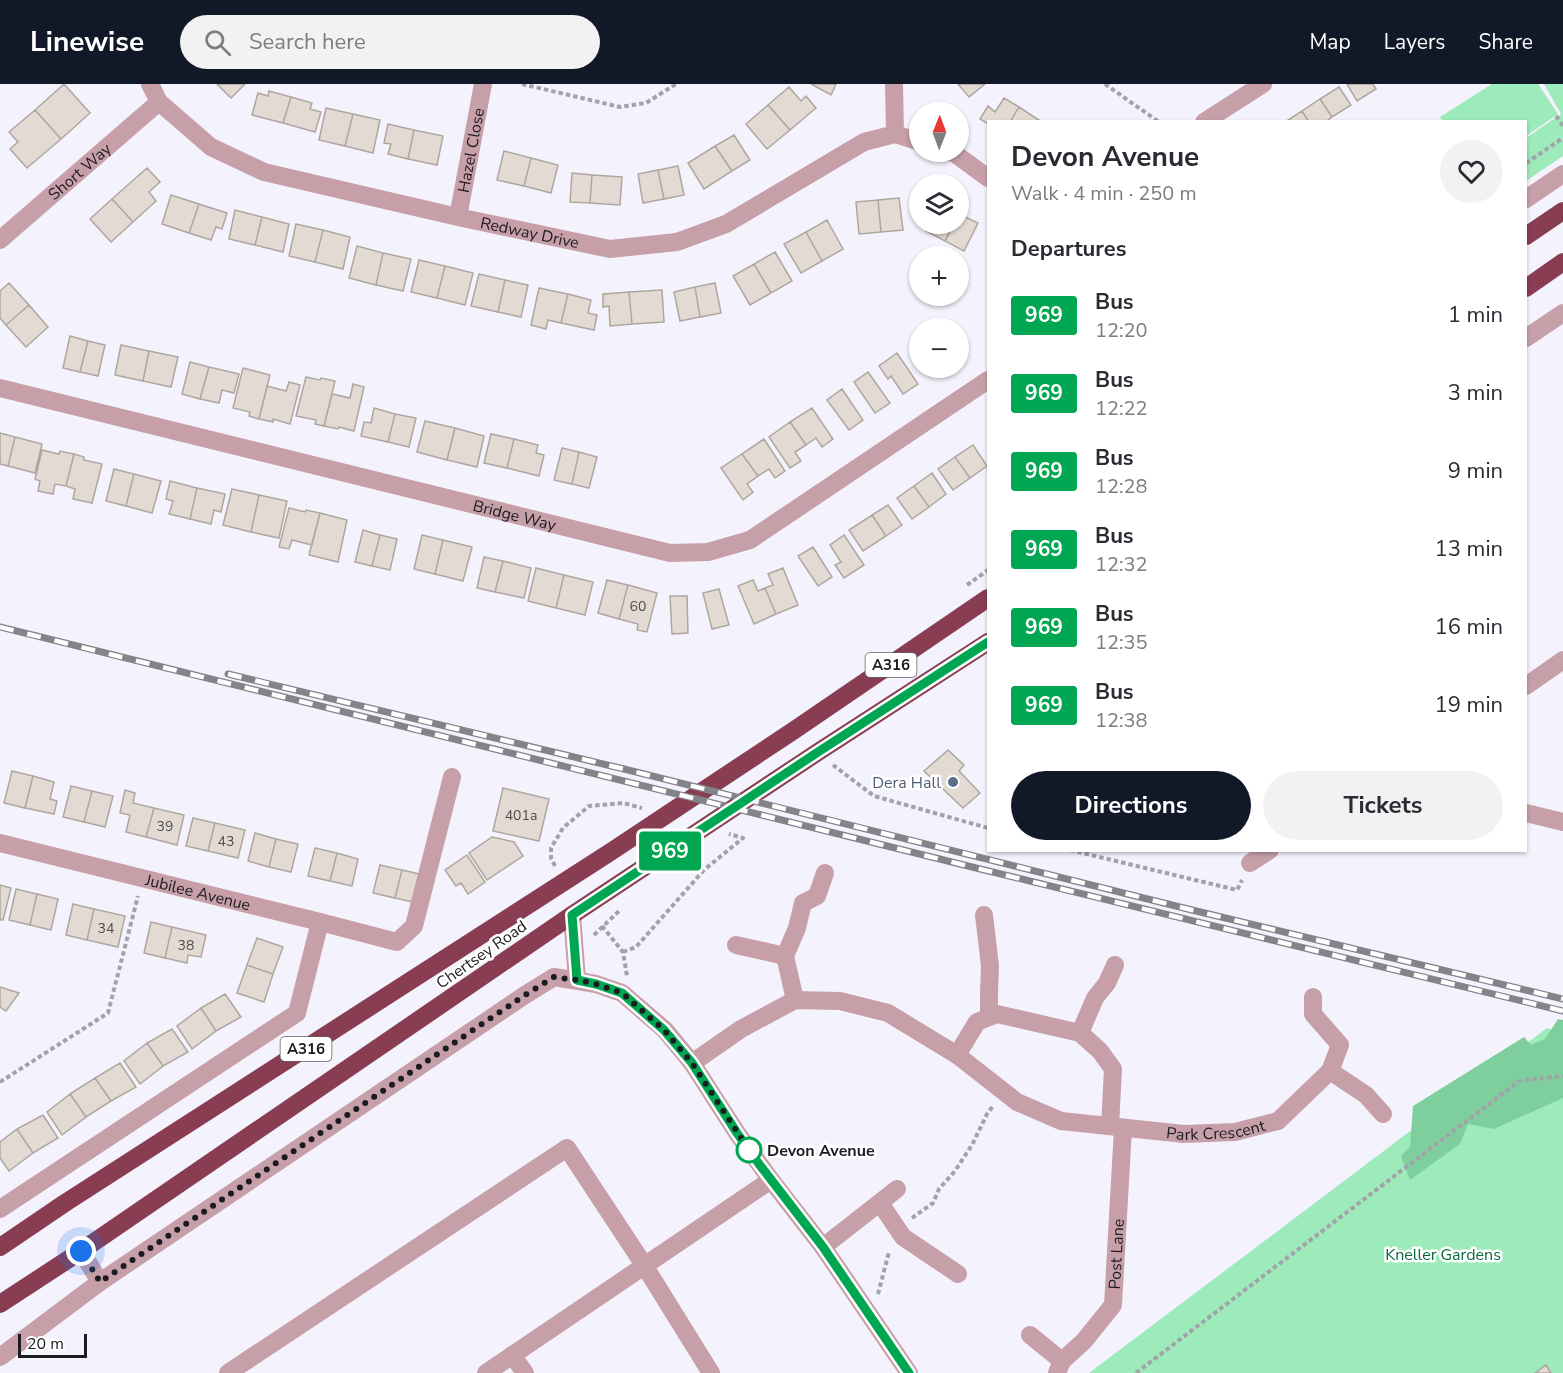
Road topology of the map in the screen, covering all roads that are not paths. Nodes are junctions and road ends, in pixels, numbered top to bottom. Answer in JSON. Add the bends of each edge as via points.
{"nodes":[{"id":1,"x":150,"y":84,"type":"edge"},
{"id":2,"x":483,"y":84,"type":"edge"},
{"id":3,"x":894,"y":84,"type":"edge"},
{"id":4,"x":1263,"y":84,"type":"edge"},
{"id":5,"x":159,"y":102,"type":"junction"},
{"id":6,"x":1207,"y":120,"type":"edge"},
{"id":7,"x":895,"y":134,"type":"junction"},
{"id":8,"x":909,"y":138,"type":"edge"},
{"id":9,"x":966,"y":162,"type":"edge"},
{"id":10,"x":1563,"y":174,"type":"edge"},
{"id":11,"x":987,"y":177,"type":"edge"},
{"id":12,"x":1527,"y":198,"type":"edge"},
{"id":13,"x":1563,"y":211,"type":"edge"},
{"id":14,"x":458,"y":217,"type":"junction"},
{"id":15,"x":1527,"y":235,"type":"edge"},
{"id":16,"x":0,"y":240,"type":"edge"},
{"id":17,"x":1563,"y":262,"type":"edge"},
{"id":18,"x":1527,"y":287,"type":"edge"},
{"id":19,"x":1563,"y":314,"type":"edge"},
{"id":20,"x":1527,"y":337,"type":"edge"},
{"id":21,"x":987,"y":381,"type":"edge"},
{"id":22,"x":0,"y":388,"type":"edge"},
{"id":23,"x":987,"y":599,"type":"edge"},
{"id":24,"x":987,"y":643,"type":"edge"},
{"id":25,"x":1563,"y":660,"type":"edge"},
{"id":26,"x":1527,"y":685,"type":"edge"},
{"id":27,"x":452,"y":777,"type":"dead end"},
{"id":28,"x":1527,"y":813,"type":"edge"},
{"id":29,"x":1563,"y":822,"type":"edge"},
{"id":30,"x":0,"y":843,"type":"edge"},
{"id":31,"x":1267,"y":852,"type":"edge"},
{"id":32,"x":1250,"y":862,"type":"road end"},
{"id":33,"x":825,"y":873,"type":"dead end"},
{"id":34,"x":572,"y":915,"type":"junction"},
{"id":35,"x":984,"y":915,"type":"dead end"},
{"id":36,"x":320,"y":922,"type":"junction"},
{"id":37,"x":736,"y":945,"type":"dead end"},
{"id":38,"x":785,"y":956,"type":"junction"},
{"id":39,"x":1115,"y":965,"type":"dead end"},
{"id":40,"x":577,"y":980,"type":"junction"},
{"id":41,"x":1313,"y":997,"type":"dead end"},
{"id":42,"x":795,"y":1000,"type":"junction"},
{"id":43,"x":990,"y":1017,"type":"junction"},
{"id":44,"x":1080,"y":1033,"type":"junction"},
{"id":45,"x":957,"y":1056,"type":"junction"},
{"id":46,"x":692,"y":1063,"type":"junction"},
{"id":47,"x":1330,"y":1071,"type":"junction"},
{"id":48,"x":1383,"y":1114,"type":"dead end"},
{"id":49,"x":1116,"y":1127,"type":"junction"},
{"id":50,"x":771,"y":1180,"type":"junction"},
{"id":51,"x":897,"y":1189,"type":"dead end"},
{"id":52,"x":880,"y":1203,"type":"junction"},
{"id":53,"x":0,"y":1209,"type":"edge"},
{"id":54,"x":0,"y":1247,"type":"edge"},
{"id":55,"x":823,"y":1247,"type":"junction"},
{"id":56,"x":81,"y":1251,"type":"junction"},
{"id":57,"x":644,"y":1265,"type":"junction"},
{"id":58,"x":958,"y":1274,"type":"dead end"},
{"id":59,"x":100,"y":1282,"type":"junction"},
{"id":60,"x":0,"y":1304,"type":"edge"},
{"id":61,"x":1030,"y":1335,"type":"dead end"},
{"id":62,"x":512,"y":1355,"type":"junction"},
{"id":63,"x":0,"y":1357,"type":"edge"},
{"id":64,"x":1059,"y":1367,"type":"edge"},
{"id":65,"x":705,"y":1371,"type":"edge"},
{"id":66,"x":228,"y":1373,"type":"edge"},
{"id":67,"x":486,"y":1373,"type":"edge"},
{"id":68,"x":525,"y":1373,"type":"edge"},
{"id":69,"x":909,"y":1373,"type":"edge"}],
"edges":[{"from":1,"to":5,"type":"street","name":"Redway Drive"},
{"from":2,"to":14,"type":"street","name":"Hazel Close"},
{"from":3,"to":7,"type":"street"},
{"from":4,"to":6,"type":"street"},
{"from":5,"to":14,"type":"street","name":"Redway Drive","via":[[211,147],[264,172]]},
{"from":5,"to":16,"type":"street","name":"Short Way"},
{"from":7,"to":8,"type":"street"},
{"from":7,"to":14,"type":"street","name":"Redway Drive","via":[[864,142],[726,224],[677,242],[610,249]]},
{"from":9,"to":11,"type":"street"},
{"from":10,"to":12,"type":"street"},
{"from":13,"to":15,"type":"highway"},
{"from":17,"to":18,"type":"highway"},
{"from":19,"to":20,"type":"street"},
{"from":21,"to":22,"type":"street","name":"Bridge Way","via":[[750,540],[708,552],[670,553]]},
{"from":23,"to":54,"type":"highway","name":"Chertsey Road","number":"A316","via":[[612,851]]},
{"from":24,"to":34,"type":"highway","name":"Chertsey Road","number":"A316"},
{"from":25,"to":26,"type":"street"},
{"from":27,"to":36,"type":"street","name":"Jubilee Avenue","via":[[414,926],[396,942]]},
{"from":28,"to":29,"type":"street"},
{"from":30,"to":36,"type":"street","name":"Jubilee Avenue"},
{"from":31,"to":32,"type":"street"},
{"from":33,"to":38,"type":"street","via":[[818,896],[803,903]]},
{"from":34,"to":40,"type":"street"},
{"from":34,"to":56,"type":"highway","name":"Chertsey Road","number":"A316"},
{"from":35,"to":43,"type":"street"},
{"from":36,"to":53,"type":"street","via":[[297,1013]]},
{"from":37,"to":38,"type":"street"},
{"from":38,"to":42,"type":"street"},
{"from":39,"to":44,"type":"street"},
{"from":40,"to":46,"type":"street","via":[[622,993],[664,1030]]},
{"from":40,"to":59,"type":"street","via":[[554,977],[525,995]]},
{"from":41,"to":47,"type":"street","via":[[1313,1014],[1340,1045]]},
{"from":42,"to":45,"type":"street","name":"Park Crescent","via":[[840,1001],[888,1013]]},
{"from":42,"to":46,"type":"street","name":"Park Crescent","via":[[741,1029]]},
{"from":43,"to":44,"type":"street","via":[[998,1014]]},
{"from":43,"to":45,"type":"street","via":[[977,1022]]},
{"from":44,"to":49,"type":"street","via":[[1113,1069]]},
{"from":45,"to":49,"type":"street","name":"Park Crescent","via":[[1017,1102],[1061,1121]]},
{"from":46,"to":50,"type":"street"},
{"from":47,"to":48,"type":"street","via":[[1366,1095]]},
{"from":47,"to":49,"type":"street","name":"Park Crescent","via":[[1278,1121],[1234,1132],[1184,1134]]},
{"from":49,"to":64,"type":"street","name":"Post Lane","via":[[1113,1305]]},
{"from":50,"to":55,"type":"street"},
{"from":50,"to":57,"type":"street"},
{"from":51,"to":52,"type":"street"},
{"from":52,"to":55,"type":"street"},
{"from":52,"to":58,"type":"street","via":[[900,1233]]},
{"from":55,"to":69,"type":"street"},
{"from":56,"to":59,"type":"street"},
{"from":56,"to":60,"type":"highway","name":"Chertsey Road","number":"A316"},
{"from":57,"to":62,"type":"street"},
{"from":57,"to":65,"type":"street"},
{"from":57,"to":66,"type":"street","via":[[567,1148]]},
{"from":59,"to":63,"type":"street"},
{"from":61,"to":64,"type":"street"},
{"from":62,"to":67,"type":"street"},
{"from":62,"to":68,"type":"street"}]}
